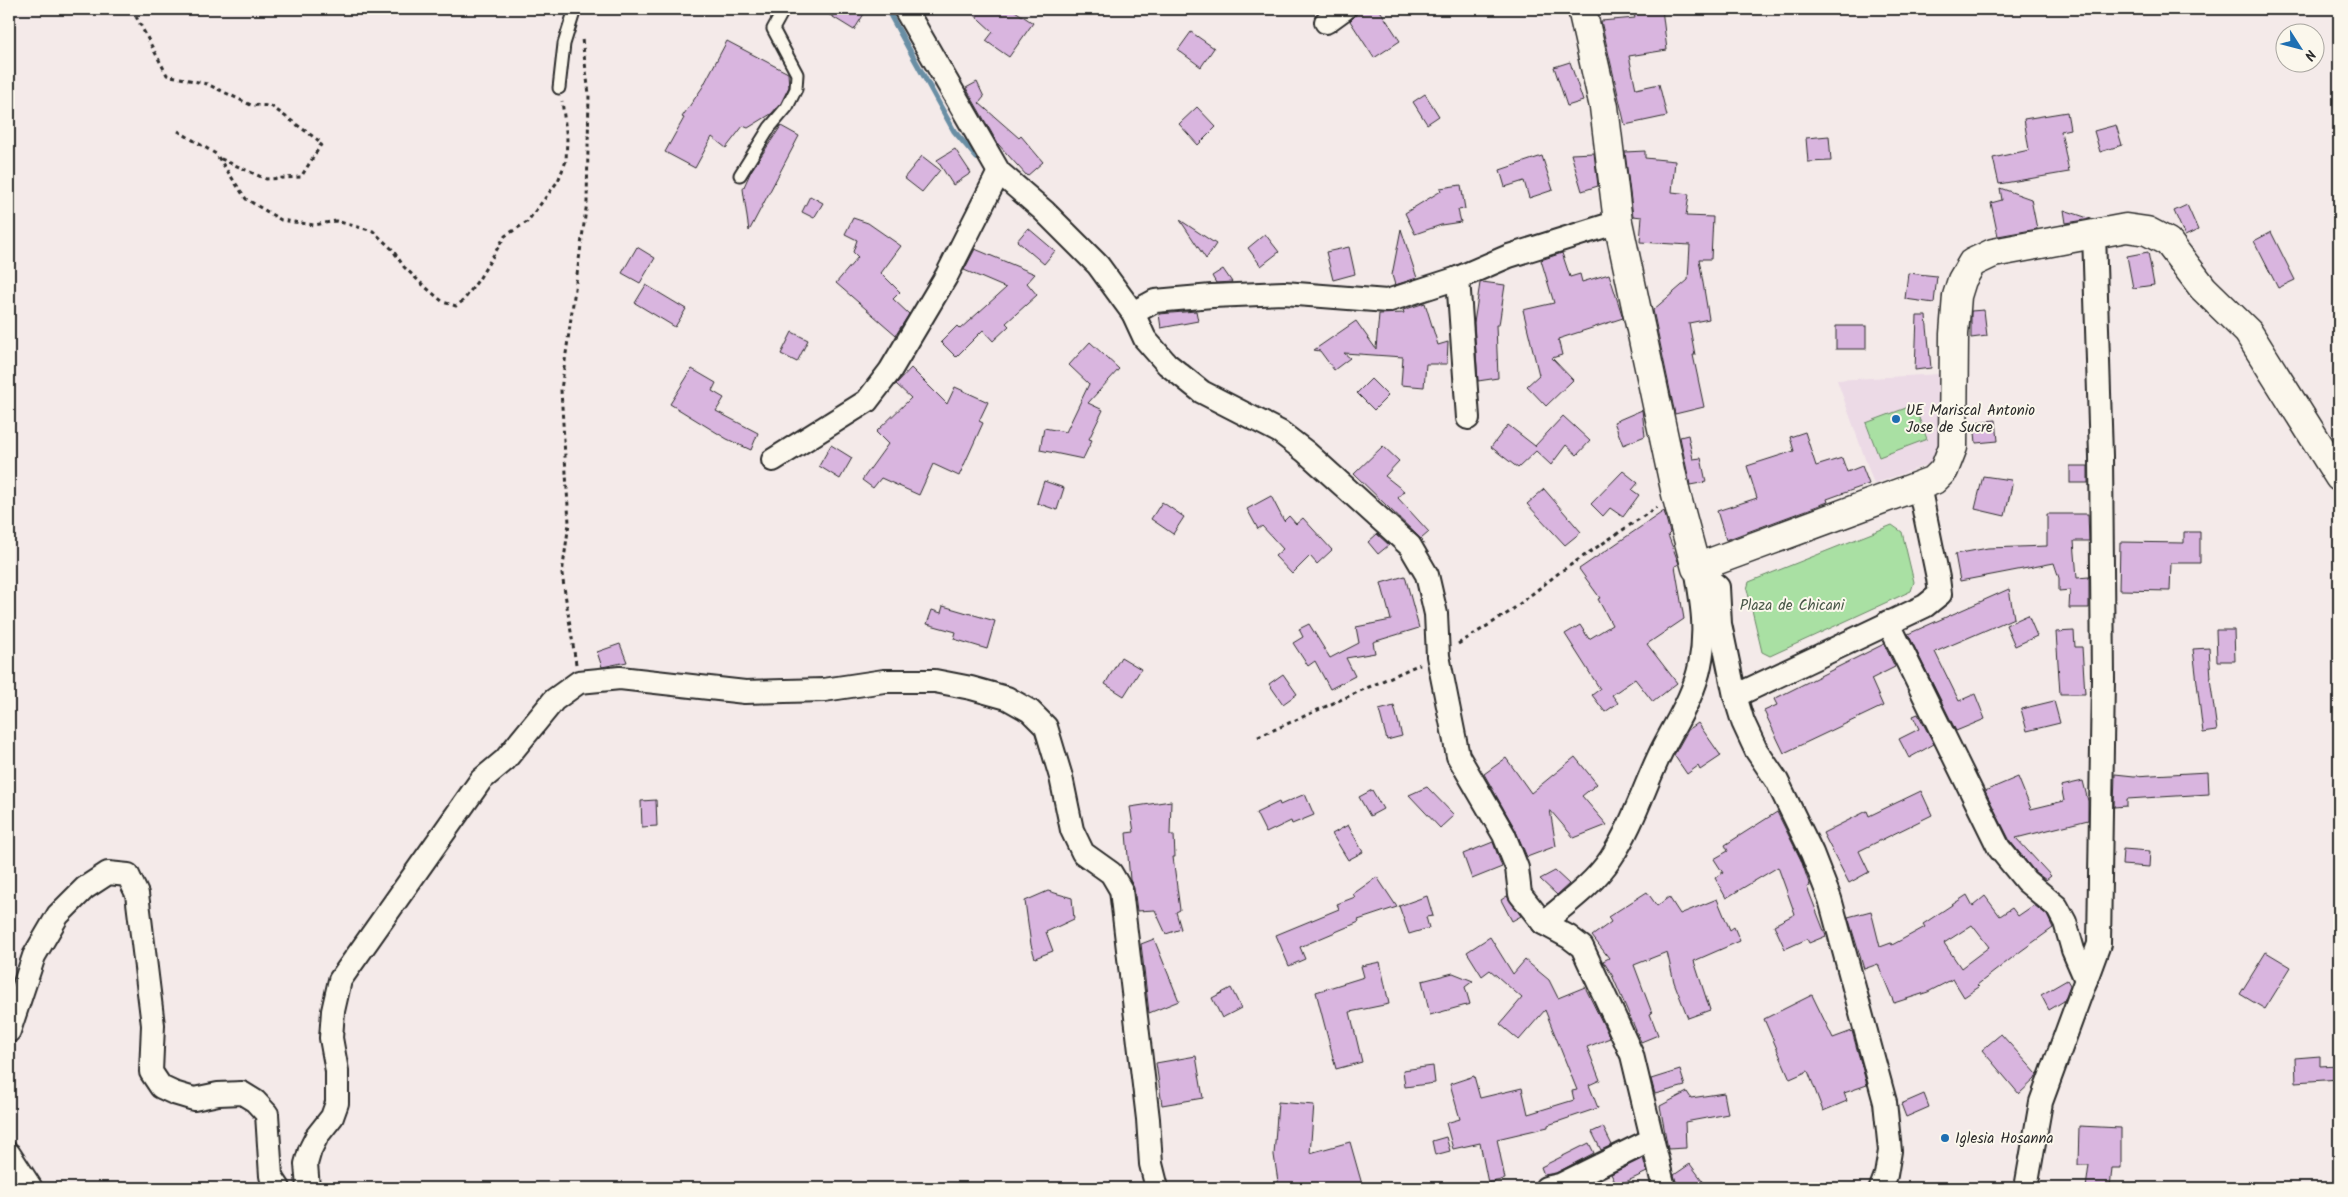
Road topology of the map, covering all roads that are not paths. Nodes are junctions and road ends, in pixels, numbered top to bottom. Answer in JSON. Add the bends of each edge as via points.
{"nodes":[{"id":1,"x":575,"y":9,"type":"edge"},
{"id":2,"x":784,"y":9,"type":"edge"},
{"id":3,"x":905,"y":9,"type":"edge"},
{"id":4,"x":1344,"y":9,"type":"edge"},
{"id":5,"x":1582,"y":9,"type":"edge"},
{"id":6,"x":1326,"y":22,"type":"dead end"},
{"id":7,"x":559,"y":88,"type":"road end"},
{"id":8,"x":999,"y":172,"type":"junction"},
{"id":9,"x":740,"y":175,"type":"dead end"},
{"id":10,"x":1618,"y":222,"type":"junction"},
{"id":11,"x":2094,"y":233,"type":"junction"},
{"id":12,"x":1458,"y":278,"type":"junction"},
{"id":13,"x":1133,"y":313,"type":"junction"},
{"id":14,"x":1468,"y":418,"type":"dead end"},
{"id":15,"x":773,"y":460,"type":"dead end"},
{"id":16,"x":2339,"y":477,"type":"edge"},
{"id":17,"x":1919,"y":486,"type":"junction"},
{"id":18,"x":1696,"y":568,"type":"junction"},
{"id":19,"x":1888,"y":622,"type":"junction"},
{"id":20,"x":1735,"y":696,"type":"junction"},
{"id":21,"x":1543,"y":923,"type":"junction"},
{"id":22,"x":2086,"y":980,"type":"junction"},
{"id":23,"x":9,"y":1031,"type":"edge"},
{"id":24,"x":1651,"y":1140,"type":"junction"},
{"id":25,"x":9,"y":1154,"type":"edge"},
{"id":26,"x":31,"y":1188,"type":"edge"},
{"id":27,"x":279,"y":1188,"type":"edge"},
{"id":28,"x":308,"y":1188,"type":"edge"},
{"id":29,"x":1157,"y":1188,"type":"edge"},
{"id":30,"x":1546,"y":1188,"type":"edge"},
{"id":31,"x":1664,"y":1188,"type":"edge"},
{"id":32,"x":1881,"y":1188,"type":"edge"},
{"id":33,"x":2026,"y":1188,"type":"edge"}],
"edges":[{"from":1,"to":7,"type":"lane","via":[[564,44]]},
{"from":2,"to":9,"type":"lane","via":[[773,29],[798,74],[796,89]]},
{"from":3,"to":8,"type":"street"},
{"from":4,"to":6,"type":"street"},
{"from":5,"to":10,"type":"street","via":[[1604,106]]},
{"from":8,"to":13,"type":"street","via":[[1098,265]]},
{"from":8,"to":15,"type":"street","via":[[947,275],[890,371],[867,401]]},
{"from":10,"to":12,"type":"street","via":[[1509,256]]},
{"from":10,"to":18,"type":"street","via":[[1676,494]]},
{"from":11,"to":16,"type":"street","via":[[2126,228],[2147,231],[2168,242],[2203,288],[2248,332]]},
{"from":11,"to":17,"type":"street","via":[[1993,253],[1972,263],[1957,296],[1953,447],[1944,470],[1934,480]]},
{"from":11,"to":22,"type":"street","via":[[2103,679],[2099,944]]},
{"from":12,"to":13,"type":"street","via":[[1387,301],[1284,293],[1212,296],[1155,302]]},
{"from":12,"to":14,"type":"street"},
{"from":13,"to":21,"type":"street","via":[[1145,339],[1167,364],[1202,392],[1280,432],[1410,546],[1427,575],[1436,614],[1438,656],[1458,756],[1504,835],[1517,868],[1520,894]]},
{"from":17,"to":18,"type":"street"},
{"from":17,"to":19,"type":"street","via":[[1940,594],[1925,606]]},
{"from":18,"to":20,"type":"street","via":[[1718,587],[1720,624]]},
{"from":18,"to":21,"type":"street","via":[[1705,622],[1695,684],[1611,858],[1587,887]]},
{"from":19,"to":20,"type":"street"},
{"from":19,"to":22,"type":"street","via":[[1999,848],[2026,881],[2057,907]]},
{"from":20,"to":32,"type":"street","via":[[1756,750],[1777,781],[1830,899],[1886,1102],[1890,1151]]},
{"from":21,"to":24,"type":"street","via":[[1582,947],[1632,1055]]},
{"from":22,"to":33,"type":"street","via":[[2041,1102]]},
{"from":23,"to":27,"type":"street","via":[[34,956],[58,915],[84,888],[108,873],[128,875],[137,894],[153,1025],[151,1072],[161,1087],[194,1099],[242,1094],[256,1100],[267,1114],[271,1176]]},
{"from":24,"to":30,"type":"street","via":[[1560,1185]]},
{"from":24,"to":31,"type":"street"},
{"from":25,"to":26,"type":"street"},
{"from":28,"to":29,"type":"street","via":[[306,1164],[310,1150],[332,1117],[337,1103],[337,1071],[331,1038],[340,980],[481,780],[505,760],[554,700],[579,682],[620,678],[745,692],[824,690],[884,681],[935,681],[1007,698],[1030,711],[1046,727],[1072,830],[1084,853],[1111,872],[1122,890],[1151,1164]]}]}
